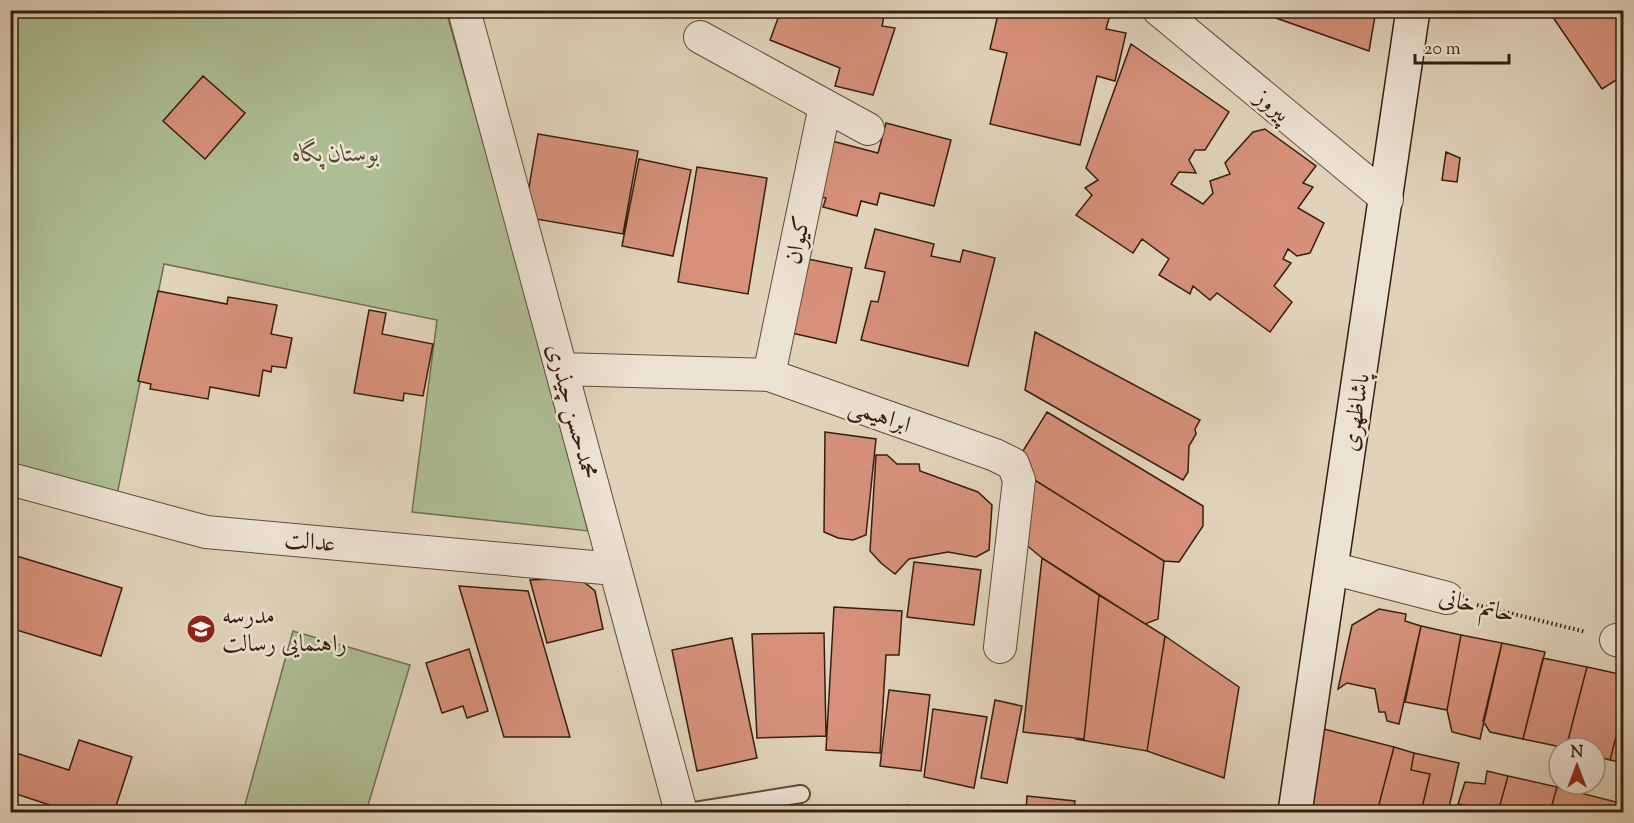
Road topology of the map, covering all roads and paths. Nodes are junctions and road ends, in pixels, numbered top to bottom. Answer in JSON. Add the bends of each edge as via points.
{"nodes":[{"id":1,"x":464,"y":10,"type":"edge"},
{"id":2,"x":1159,"y":10,"type":"edge"},
{"id":3,"x":1413,"y":10,"type":"edge"},
{"id":4,"x":699,"y":37,"type":"dead end"},
{"id":5,"x":825,"y":106,"type":"junction"},
{"id":6,"x":868,"y":129,"type":"dead end"},
{"id":7,"x":1387,"y":199,"type":"junction"},
{"id":8,"x":561,"y":369,"type":"junction"},
{"id":9,"x":769,"y":375,"type":"junction"},
{"id":10,"x":10,"y":479,"type":"edge"},
{"id":11,"x":1331,"y":568,"type":"junction"},
{"id":12,"x":615,"y":569,"type":"junction"},
{"id":13,"x":1446,"y":597,"type":"joint"},
{"id":14,"x":1620,"y":641,"type":"edge"},
{"id":15,"x":1000,"y":647,"type":"dead end"},
{"id":16,"x":801,"y":794,"type":"dead end"},
{"id":17,"x":681,"y":813,"type":"edge"},
{"id":18,"x":688,"y":813,"type":"edge"},
{"id":19,"x":1295,"y":813,"type":"edge"}],
"edges":[{"from":1,"to":8,"type":"street","name":"محمدحسن چیذری"},
{"from":2,"to":7,"type":"street","name":"پیروز"},
{"from":3,"to":7,"type":"main road","name":"پاشاظهری"},
{"from":4,"to":5,"type":"street"},
{"from":5,"to":6,"type":"street"},
{"from":5,"to":9,"type":"street","name":"کیوان"},
{"from":7,"to":11,"type":"main road","name":"پاشاظهری"},
{"from":8,"to":9,"type":"street","name":"ابراهیمی"},
{"from":8,"to":12,"type":"street","name":"محمدحسن چیذری"},
{"from":9,"to":15,"type":"street","name":"ابراهیمی","via":[[1012,464],[1018,480]]},
{"from":10,"to":12,"type":"street","name":"عدالت","via":[[206,532]]},
{"from":11,"to":13,"type":"street","name":"حاتم خانی"},
{"from":11,"to":19,"type":"main road","name":"پاشاظهری"},
{"from":12,"to":17,"type":"street","name":"محمدحسن چیذری"},
{"from":13,"to":14,"type":"path","name":"حاتم خانی"},
{"from":16,"to":18,"type":"lane"}]}
